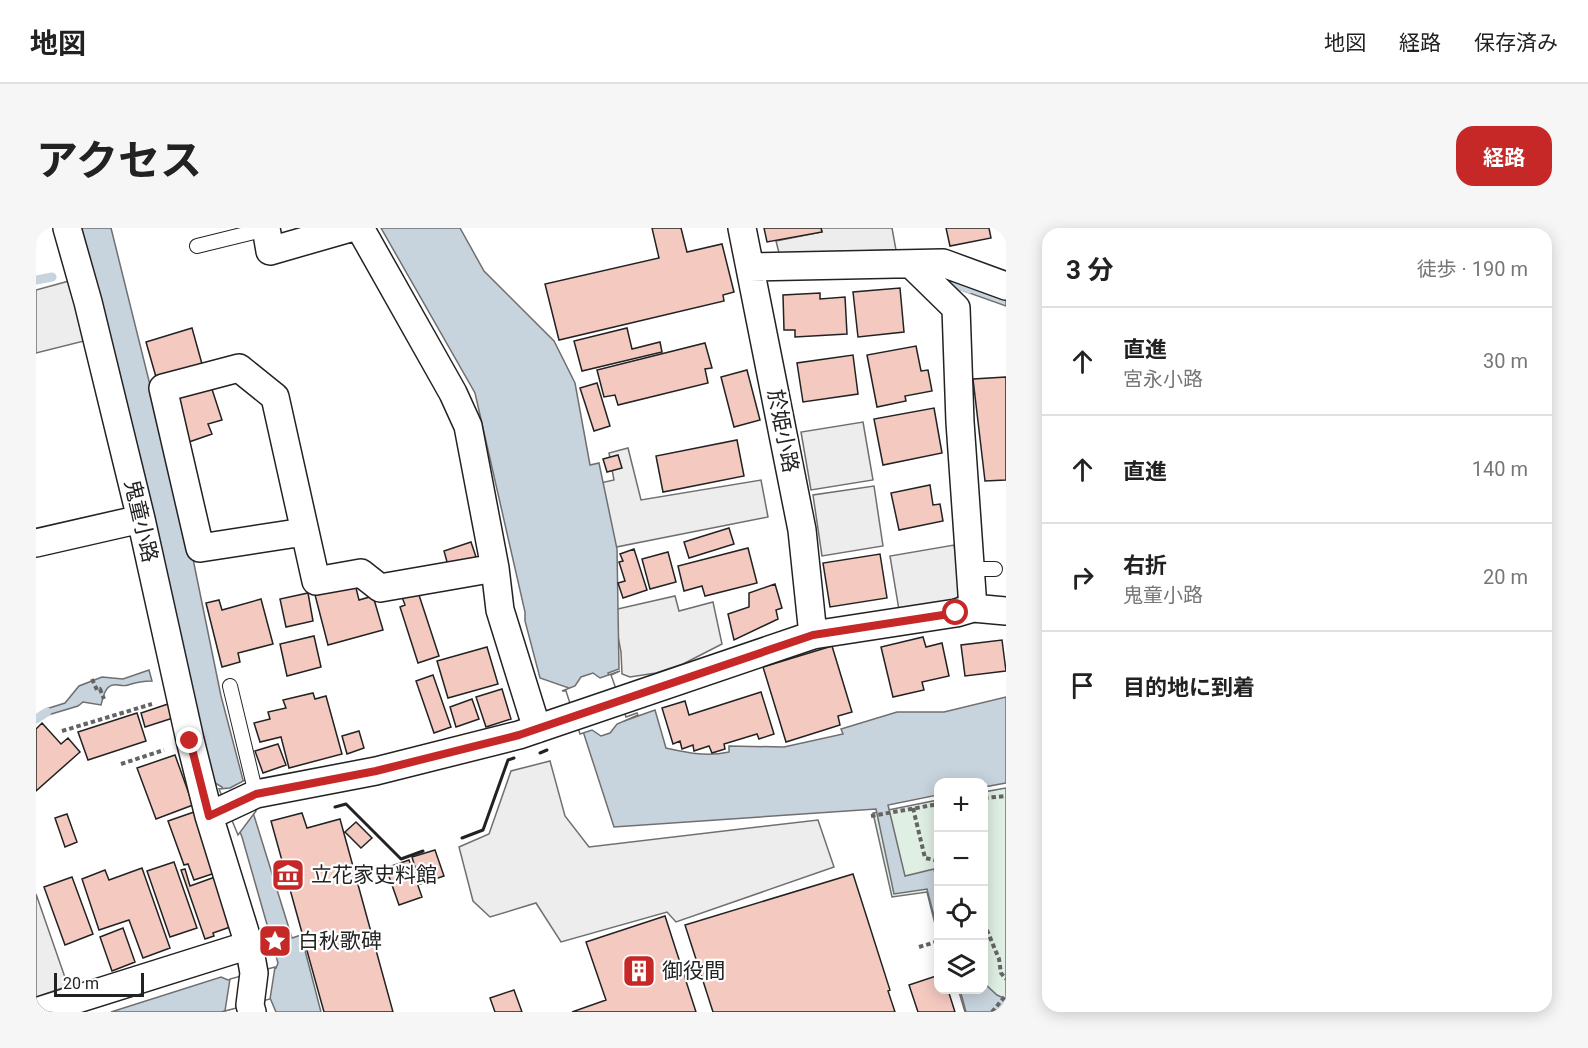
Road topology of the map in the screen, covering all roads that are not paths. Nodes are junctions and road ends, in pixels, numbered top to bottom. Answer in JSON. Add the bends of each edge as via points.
{"nodes":[{"id":1,"x":67,"y":228,"type":"edge"},
{"id":2,"x":266,"y":228,"type":"edge"},
{"id":3,"x":350,"y":228,"type":"edge"},
{"id":4,"x":360,"y":228,"type":"edge"},
{"id":5,"x":742,"y":228,"type":"edge"},
{"id":6,"x":197,"y":246,"type":"dead end"},
{"id":7,"x":911,"y":264,"type":"junction"},
{"id":8,"x":750,"y":267,"type":"junction"},
{"id":9,"x":1006,"y":286,"type":"edge"},
{"id":10,"x":141,"y":519,"type":"junction"},
{"id":11,"x":304,"y":532,"type":"junction"},
{"id":12,"x":36,"y":543,"type":"edge"},
{"id":13,"x":495,"y":568,"type":"junction"},
{"id":14,"x":973,"y":608,"type":"junction"},
{"id":15,"x":1006,"y":611,"type":"edge"},
{"id":16,"x":813,"y":635,"type":"junction"},
{"id":17,"x":230,"y":686,"type":"dead end"},
{"id":18,"x":550,"y":725,"type":"junction"},
{"id":19,"x":254,"y":794,"type":"junction"},
{"id":20,"x":218,"y":812,"type":"junction"},
{"id":21,"x":249,"y":945,"type":"junction"},
{"id":22,"x":251,"y":1008,"type":"edge"},
{"id":23,"x":36,"y":1012,"type":"edge"}],
"edges":[{"from":1,"to":10,"type":"street","name":"鬼童小路"},
{"from":2,"to":3,"type":"street","via":[[270,251]]},
{"from":2,"to":6,"type":"lane"},
{"from":4,"to":13,"type":"street","via":[[468,426]]},
{"from":5,"to":8,"type":"street","name":"於姫小路"},
{"from":7,"to":8,"type":"street"},
{"from":7,"to":9,"type":"street","via":[[943,263]]},
{"from":7,"to":14,"type":"street","via":[[956,308],[960,422],[983,569]]},
{"from":8,"to":16,"type":"street","name":"於姫小路","via":[[802,530]]},
{"from":10,"to":12,"type":"street"},
{"from":10,"to":20,"type":"street","name":"鬼童小路","via":[[190,741]]},
{"from":11,"to":11,"type":"street","via":[[275,397],[239,368],[163,388],[200,548]]},
{"from":11,"to":13,"type":"street","via":[[316,581],[361,573],[380,588]]},
{"from":13,"to":18,"type":"street","via":[[500,610]]},
{"from":14,"to":15,"type":"street"},
{"from":14,"to":16,"type":"street"},
{"from":16,"to":18,"type":"street"},
{"from":17,"to":19,"type":"lane"},
{"from":18,"to":19,"type":"street","via":[[376,771]]},
{"from":19,"to":20,"type":"street"},
{"from":20,"to":21,"type":"street","name":"鬼童小路"},
{"from":21,"to":22,"type":"street","name":"鬼童小路","via":[[254,972]]},
{"from":21,"to":23,"type":"street"}]}
